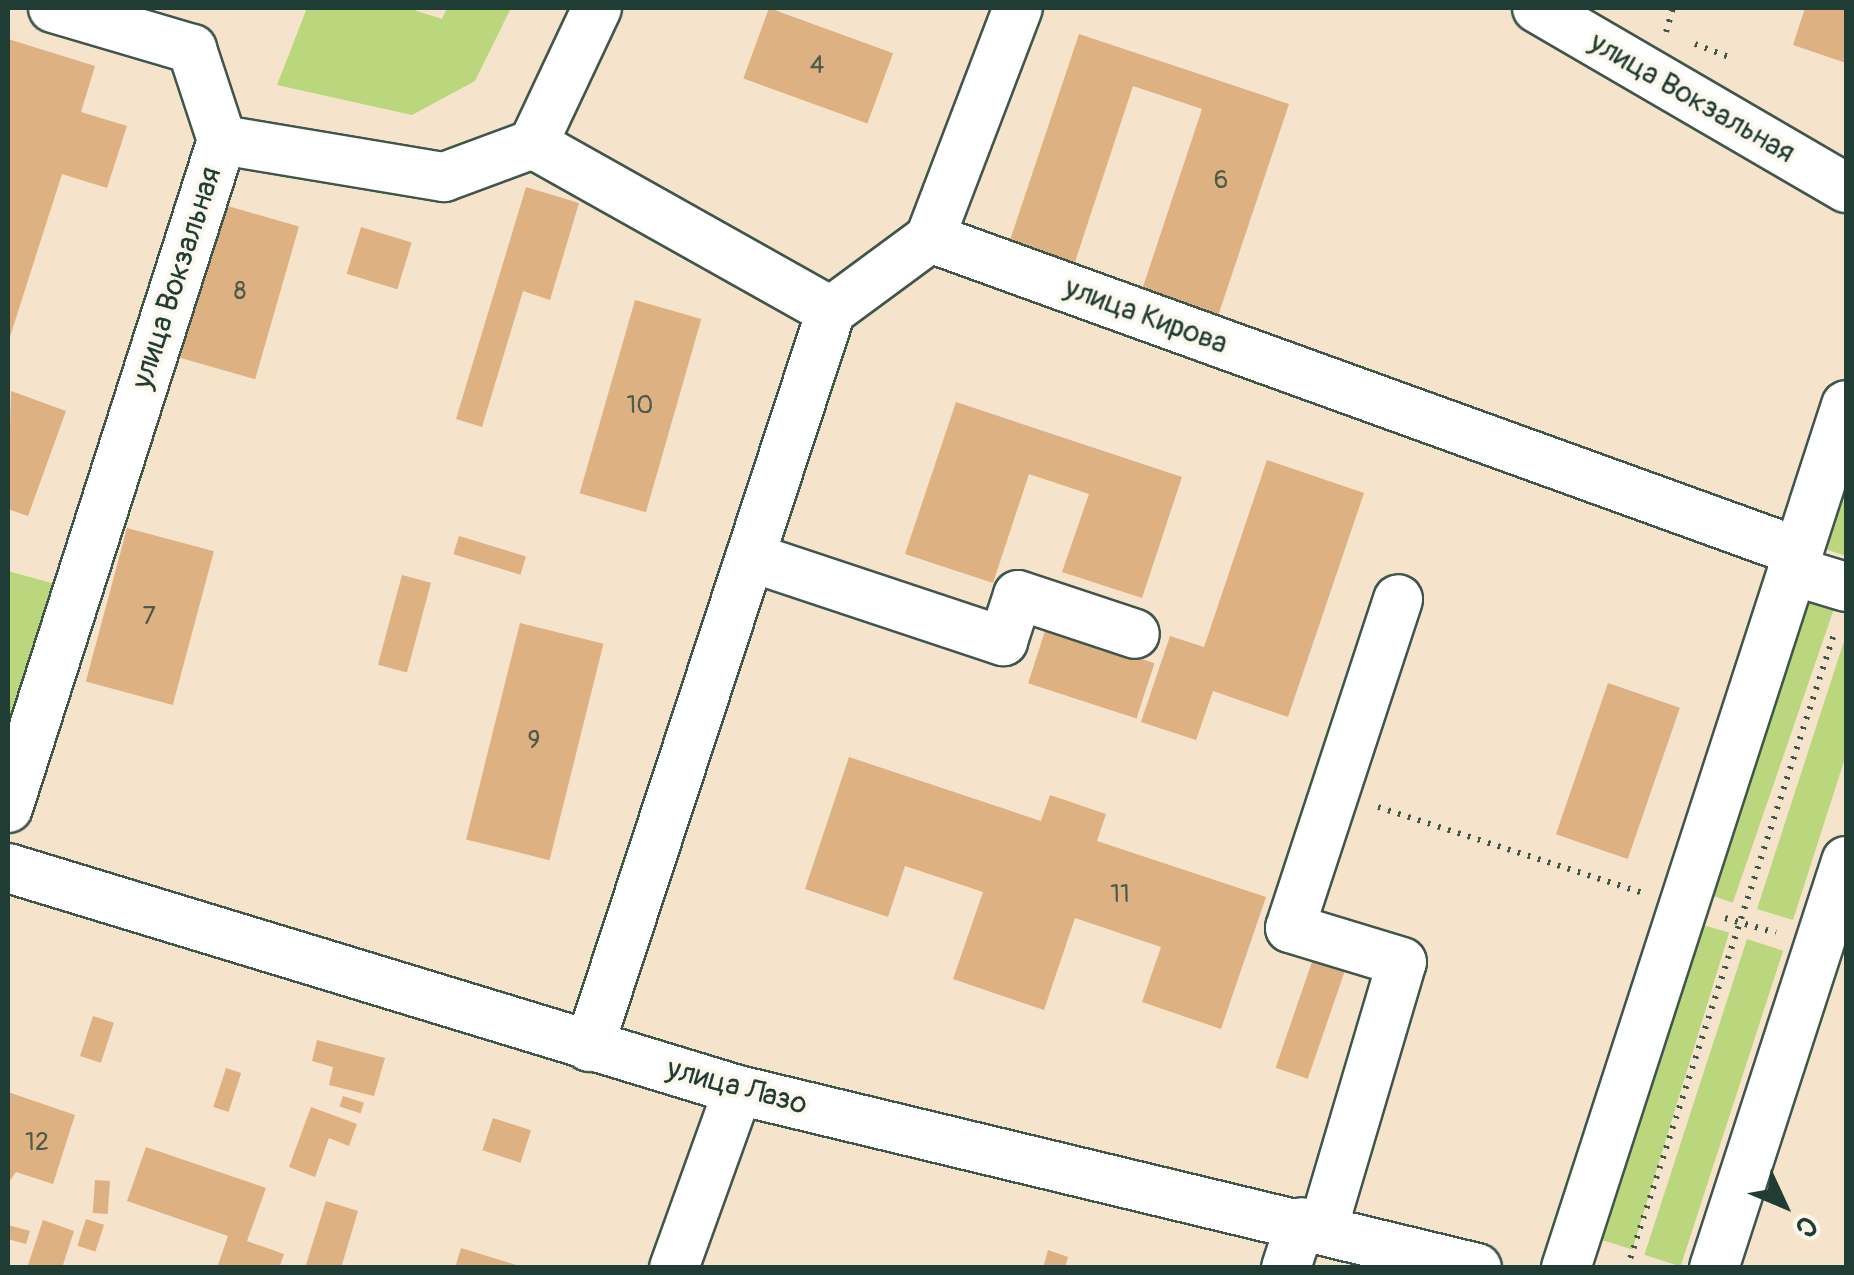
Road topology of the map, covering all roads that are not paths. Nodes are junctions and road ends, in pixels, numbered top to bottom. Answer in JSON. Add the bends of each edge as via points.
{"nodes":[{"id":1,"x":52,"y":8,"type":"edge"},
{"id":2,"x":597,"y":8,"type":"edge"},
{"id":3,"x":1018,"y":8,"type":"edge"},
{"id":4,"x":1538,"y":8,"type":"edge"},
{"id":5,"x":222,"y":140,"type":"junction"},
{"id":6,"x":534,"y":144,"type":"junction"},
{"id":7,"x":1846,"y":188,"type":"edge"},
{"id":8,"x":930,"y":238,"type":"junction"},
{"id":9,"x":832,"y":311,"type":"junction"},
{"id":10,"x":1846,"y":405,"type":"edge"},
{"id":11,"x":750,"y":557,"type":"junction"},
{"id":12,"x":1796,"y":561,"type":"junction"},
{"id":13,"x":1398,"y":598,"type":"dead end"},
{"id":14,"x":1844,"y":601,"type":"edge"},
{"id":15,"x":1136,"y":634,"type":"dead end"},
{"id":16,"x":8,"y":808,"type":"edge"},
{"id":17,"x":1846,"y":861,"type":"edge"},
{"id":18,"x":8,"y":868,"type":"edge"},
{"id":19,"x":589,"y":1046,"type":"junction"},
{"id":20,"x":738,"y":1090,"type":"junction"},
{"id":21,"x":1312,"y":1225,"type":"junction"},
{"id":22,"x":674,"y":1268,"type":"edge"},
{"id":23,"x":1286,"y":1268,"type":"edge"},
{"id":24,"x":1476,"y":1268,"type":"edge"},
{"id":25,"x":1566,"y":1268,"type":"edge"},
{"id":26,"x":1714,"y":1268,"type":"edge"}],
"edges":[{"from":1,"to":5,"type":"street","via":[[192,49]]},
{"from":2,"to":6,"type":"street"},
{"from":3,"to":8,"type":"street"},
{"from":4,"to":7,"type":"street","name":"улица Вокзальная"},
{"from":5,"to":6,"type":"street","name":"улица Вокзальная","via":[[444,177]]},
{"from":5,"to":16,"type":"street","name":"улица Вокзальная"},
{"from":6,"to":9,"type":"street"},
{"from":8,"to":9,"type":"street"},
{"from":8,"to":12,"type":"street","name":"улица Кирова"},
{"from":9,"to":11,"type":"street"},
{"from":10,"to":12,"type":"street"},
{"from":11,"to":15,"type":"street","via":[[1003,642],[1018,594]]},
{"from":11,"to":19,"type":"street"},
{"from":12,"to":14,"type":"street","name":"улица Кирова"},
{"from":12,"to":25,"type":"street"},
{"from":13,"to":21,"type":"street","via":[[1290,928],[1402,962]]},
{"from":17,"to":26,"type":"street"},
{"from":18,"to":19,"type":"street","name":"улица Лазо"},
{"from":19,"to":20,"type":"street","name":"улица Лазо"},
{"from":20,"to":21,"type":"street","name":"улица Лазо"},
{"from":20,"to":22,"type":"street"},
{"from":21,"to":23,"type":"street"},
{"from":21,"to":24,"type":"street","name":"улица Лазо"}]}
